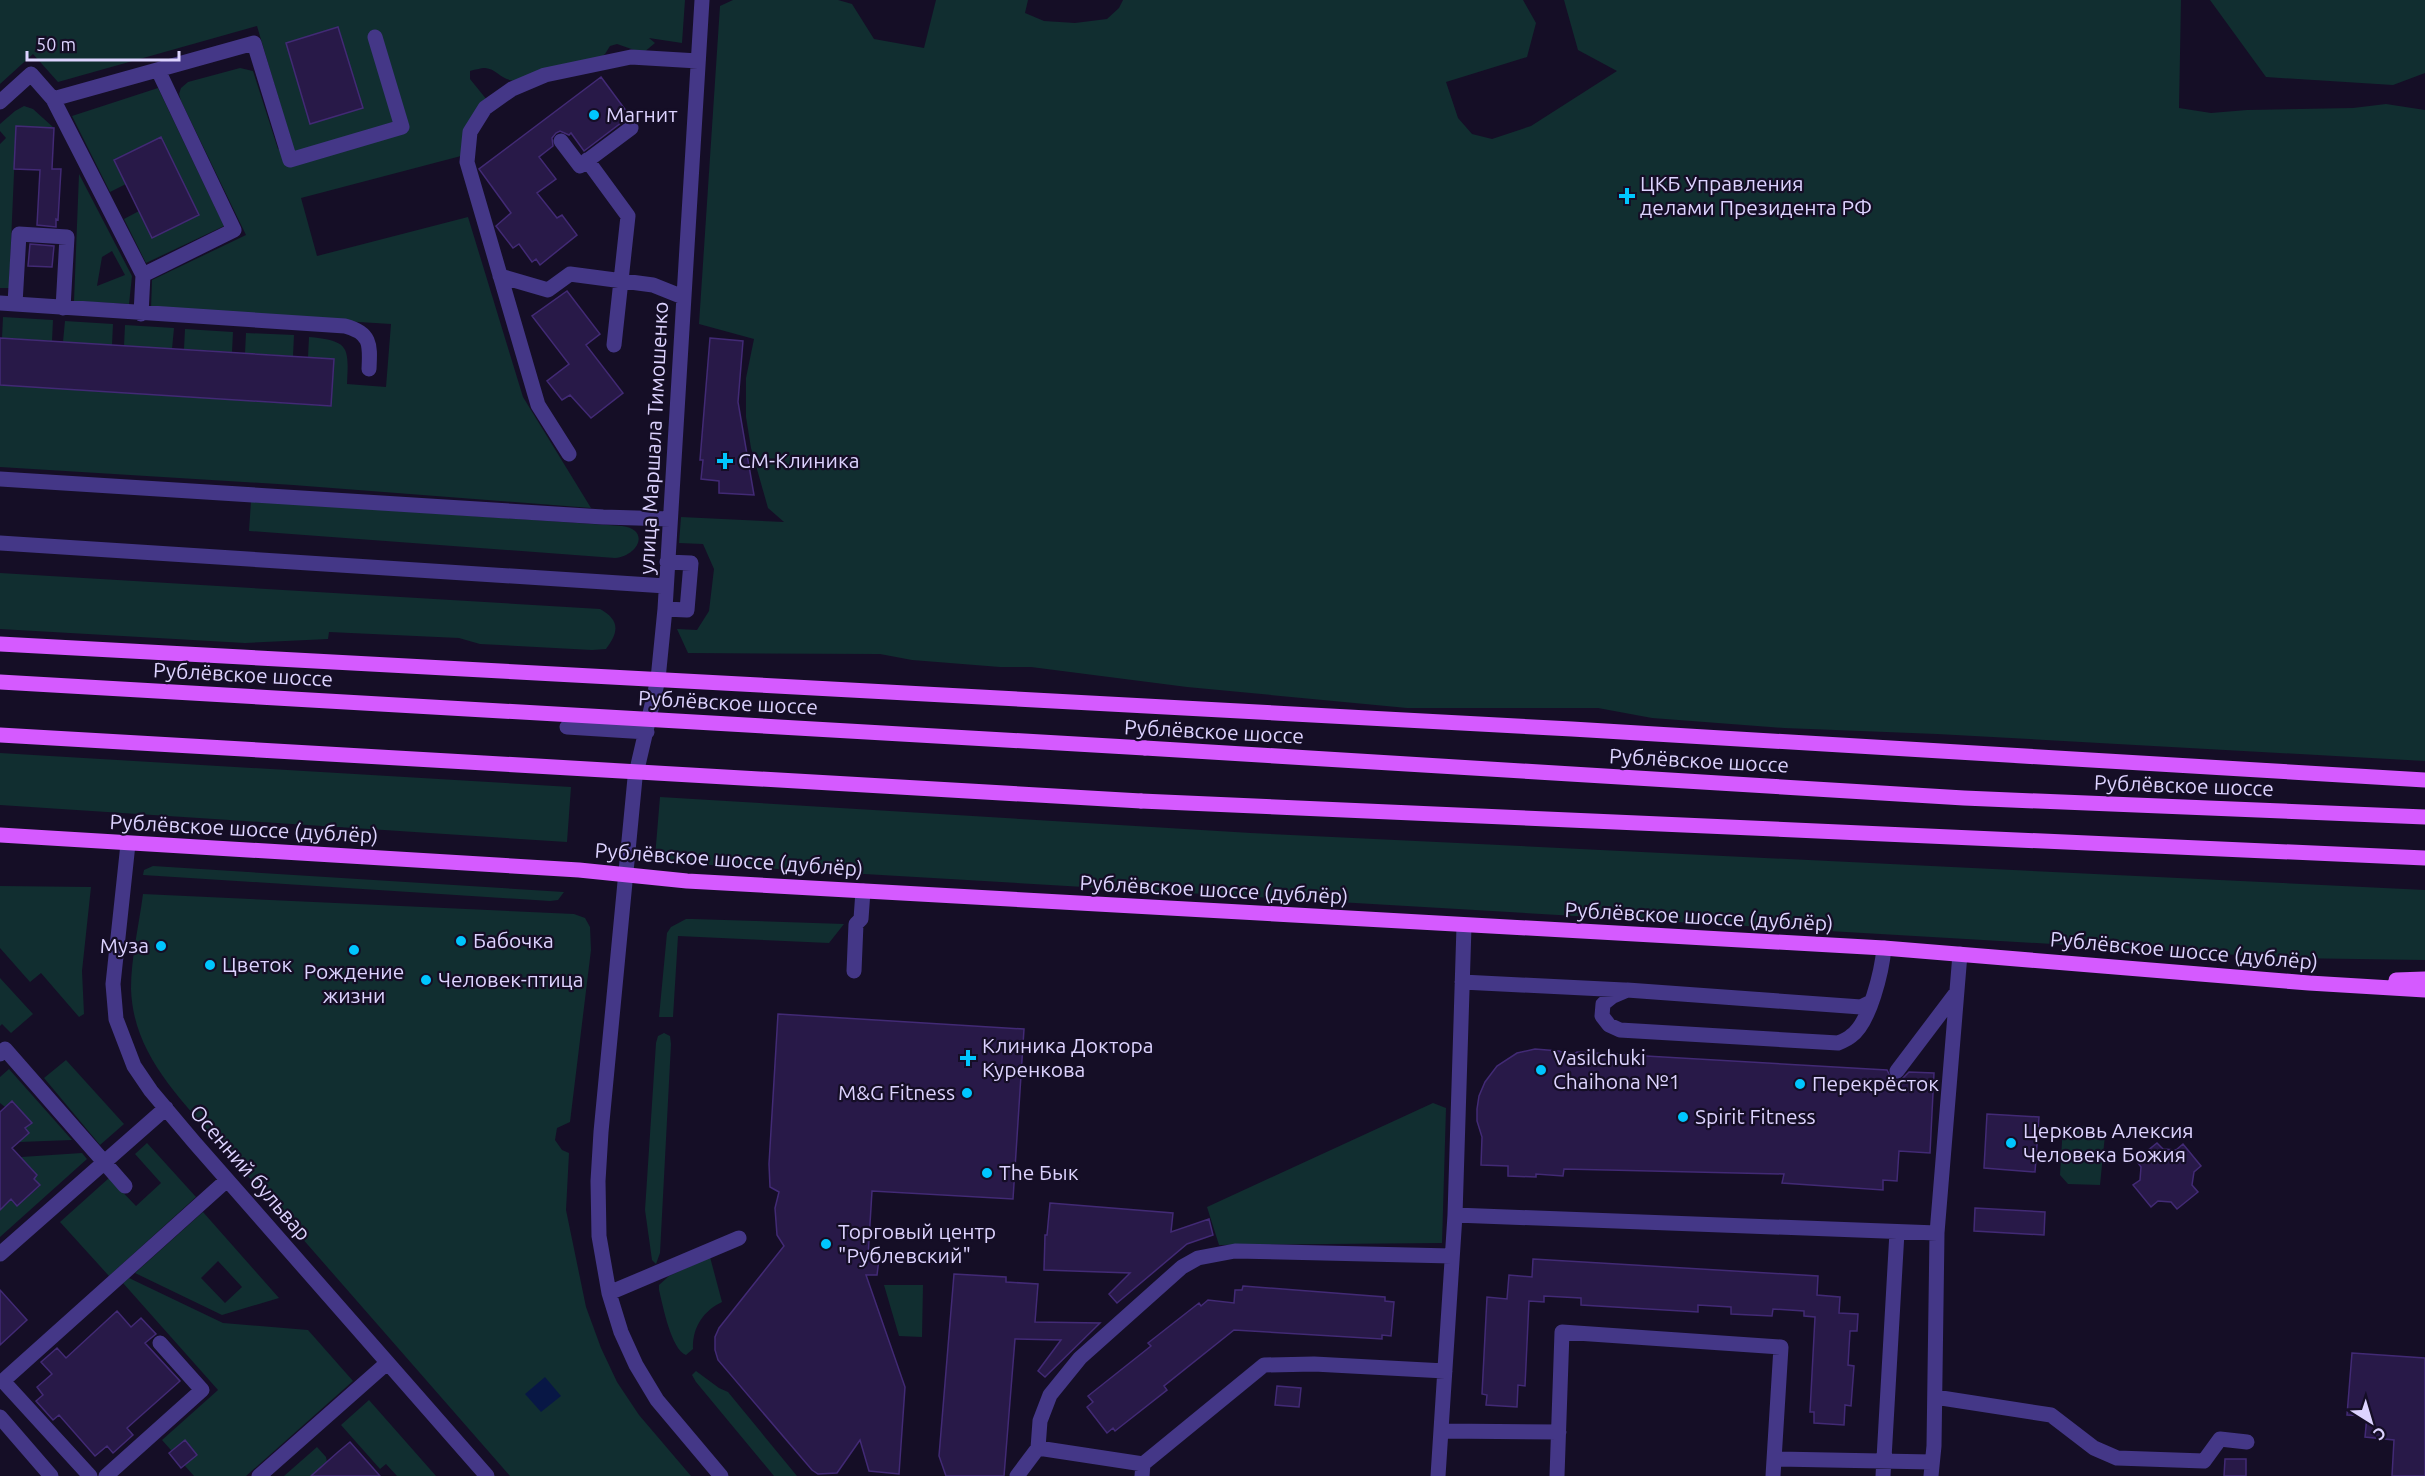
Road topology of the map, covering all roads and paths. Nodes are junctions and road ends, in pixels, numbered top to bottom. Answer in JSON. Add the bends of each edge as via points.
{"nodes":[{"id":1,"x":702,"y":0,"type":"edge"},
{"id":2,"x":375,"y":37,"type":"dead end"},
{"id":3,"x":698,"y":61,"type":"junction"},
{"id":4,"x":158,"y":70,"type":"junction"},
{"id":5,"x":53,"y":99,"type":"junction"},
{"id":6,"x":0,"y":102,"type":"edge"},
{"id":7,"x":631,"y":128,"type":"dead end"},
{"id":8,"x":561,"y":141,"type":"dead end"},
{"id":9,"x":587,"y":160,"type":"junction"},
{"id":10,"x":143,"y":275,"type":"junction"},
{"id":11,"x":500,"y":276,"type":"junction"},
{"id":12,"x":620,"y":281,"type":"junction"},
{"id":13,"x":683,"y":297,"type":"junction"},
{"id":14,"x":8,"y":303,"type":"edge"},
{"id":15,"x":63,"y":308,"type":"junction"},
{"id":16,"x":141,"y":314,"type":"junction"},
{"id":17,"x":614,"y":345,"type":"dead end"},
{"id":18,"x":369,"y":369,"type":"dead end"},
{"id":19,"x":569,"y":454,"type":"dead end"},
{"id":20,"x":0,"y":478,"type":"edge"},
{"id":21,"x":670,"y":519,"type":"junction"},
{"id":22,"x":0,"y":543,"type":"edge"},
{"id":23,"x":667,"y":562,"type":"junction"},
{"id":24,"x":666,"y":586,"type":"junction"},
{"id":25,"x":665,"y":609,"type":"junction"},
{"id":26,"x":0,"y":644,"type":"edge"},
{"id":27,"x":658,"y":679,"type":"junction"},
{"id":28,"x":0,"y":682,"type":"edge"},
{"id":29,"x":567,"y":727,"type":"dead end"},
{"id":30,"x":647,"y":732,"type":"junction"},
{"id":31,"x":0,"y":735,"type":"edge"},
{"id":32,"x":635,"y":778,"type":"junction"},
{"id":33,"x":2425,"y":780,"type":"edge"},
{"id":34,"x":682,"y":781,"type":"dead end"},
{"id":35,"x":2425,"y":817,"type":"edge"},
{"id":36,"x":0,"y":834,"type":"edge"},
{"id":37,"x":128,"y":844,"type":"junction"},
{"id":38,"x":2425,"y":858,"type":"edge"},
{"id":39,"x":626,"y":875,"type":"junction"},
{"id":40,"x":863,"y":891,"type":"junction"},
{"id":41,"x":1464,"y":926,"type":"junction"},
{"id":42,"x":1884,"y":948,"type":"junction"},
{"id":43,"x":1960,"y":954,"type":"junction"},
{"id":44,"x":854,"y":971,"type":"dead end"},
{"id":45,"x":2425,"y":979,"type":"edge"},
{"id":46,"x":1462,"y":982,"type":"junction"},
{"id":47,"x":2309,"y":983,"type":"junction"},
{"id":48,"x":1627,"y":990,"type":"junction"},
{"id":49,"x":2425,"y":990,"type":"edge"},
{"id":50,"x":1956,"y":993,"type":"junction"},
{"id":51,"x":1871,"y":1002,"type":"junction"},
{"id":52,"x":0,"y":1053,"type":"edge"},
{"id":53,"x":1897,"y":1071,"type":"dead end"},
{"id":54,"x":165,"y":1108,"type":"junction"},
{"id":55,"x":104,"y":1163,"type":"junction"},
{"id":56,"x":227,"y":1180,"type":"junction"},
{"id":57,"x":124,"y":1186,"type":"dead end"},
{"id":58,"x":1455,"y":1215,"type":"junction"},
{"id":59,"x":1897,"y":1232,"type":"junction"},
{"id":60,"x":1937,"y":1233,"type":"junction"},
{"id":61,"x":739,"y":1238,"type":"dead end"},
{"id":62,"x":0,"y":1254,"type":"edge"},
{"id":63,"x":1452,"y":1256,"type":"junction"},
{"id":64,"x":609,"y":1293,"type":"junction"},
{"id":65,"x":160,"y":1343,"type":"dead end"},
{"id":66,"x":387,"y":1363,"type":"junction"},
{"id":67,"x":1445,"y":1371,"type":"junction"},
{"id":68,"x":1935,"y":1397,"type":"junction"},
{"id":69,"x":0,"y":1417,"type":"edge"},
{"id":70,"x":1441,"y":1431,"type":"junction"},
{"id":71,"x":1559,"y":1431,"type":"junction"},
{"id":72,"x":2247,"y":1442,"type":"dead end"},
{"id":73,"x":1038,"y":1449,"type":"junction"},
{"id":74,"x":1775,"y":1459,"type":"junction"},
{"id":75,"x":1884,"y":1468,"type":"edge"},
{"id":76,"x":1932,"y":1469,"type":"edge"},
{"id":77,"x":1142,"y":1470,"type":"edge"},
{"id":78,"x":51,"y":1476,"type":"edge"},
{"id":79,"x":90,"y":1476,"type":"edge"},
{"id":80,"x":106,"y":1476,"type":"edge"},
{"id":81,"x":259,"y":1476,"type":"edge"},
{"id":82,"x":487,"y":1476,"type":"edge"},
{"id":83,"x":721,"y":1476,"type":"edge"},
{"id":84,"x":1017,"y":1476,"type":"edge"},
{"id":85,"x":1438,"y":1476,"type":"edge"},
{"id":86,"x":1557,"y":1476,"type":"edge"},
{"id":87,"x":1773,"y":1476,"type":"edge"}],
"edges":[{"from":1,"to":3,"type":"street","name":"улица Маршала Тимошенко"},
{"from":2,"to":4,"type":"street","via":[[402,127],[290,160],[254,43]]},
{"from":3,"to":11,"type":"street","via":[[631,57],[545,75],[512,88],[486,108],[470,132],[467,162]]},
{"from":3,"to":13,"type":"street","name":"улица Маршала Тимошенко"},
{"from":4,"to":5,"type":"street"},
{"from":4,"to":10,"type":"street","via":[[234,230]]},
{"from":5,"to":6,"type":"street","via":[[31,74]]},
{"from":5,"to":10,"type":"street"},
{"from":7,"to":9,"type":"street"},
{"from":8,"to":9,"type":"street","via":[[580,166]]},
{"from":9,"to":12,"type":"street","via":[[628,216]]},
{"from":10,"to":16,"type":"street"},
{"from":11,"to":12,"type":"street","via":[[548,290],[570,274]]},
{"from":11,"to":19,"type":"street","via":[[538,405]]},
{"from":12,"to":13,"type":"street","via":[[652,285]]},
{"from":12,"to":17,"type":"street"},
{"from":13,"to":21,"type":"street","name":"улица Маршала Тимошенко"},
{"from":14,"to":15,"type":"street"},
{"from":14,"to":15,"type":"street","via":[[18,234],[67,237]]},
{"from":15,"to":16,"type":"street"},
{"from":16,"to":18,"type":"street","via":[[358,329],[370,348]]},
{"from":20,"to":21,"type":"street"},
{"from":21,"to":23,"type":"street","name":"улица Маршала Тимошенко"},
{"from":22,"to":24,"type":"street"},
{"from":23,"to":24,"type":"street","name":"улица Маршала Тимошенко"},
{"from":23,"to":25,"type":"street","via":[[691,563],[687,610]]},
{"from":24,"to":25,"type":"street","name":"улица Маршала Тимошенко"},
{"from":25,"to":27,"type":"street","name":"улица Маршала Тимошенко"},
{"from":26,"to":27,"type":"main road"},
{"from":27,"to":30,"type":"street","name":"улица Маршала Тимошенко"},
{"from":27,"to":33,"type":"main road"},
{"from":28,"to":35,"type":"main road","name":"Рублёвское шоссе","bridge":true,"via":[[1964,798]]},
{"from":29,"to":30,"type":"street"},
{"from":30,"to":32,"type":"street","name":"улица Маршала Тимошенко"},
{"from":31,"to":38,"type":"main road","bridge":true,"via":[[1141,801]]},
{"from":32,"to":34,"type":"street"},
{"from":32,"to":39,"type":"street","name":"улица Маршала Тимошенко"},
{"from":36,"to":37,"type":"main road","name":"Рублёвское шоссе (дублёр)"},
{"from":37,"to":39,"type":"main road","name":"Рублёвское шоссе (дублёр)"},
{"from":37,"to":54,"type":"street","name":"Осенний бульвар","via":[[113,999],[121,1035],[134,1066]]},
{"from":39,"to":40,"type":"main road","name":"Рублёвское шоссе (дублёр)"},
{"from":39,"to":64,"type":"street","via":[[598,1182],[600,1254]]},
{"from":40,"to":41,"type":"main road","name":"Рублёвское шоссе (дублёр)"},
{"from":40,"to":44,"type":"street","via":[[861,919],[856,924]]},
{"from":41,"to":42,"type":"main road","name":"Рублёвское шоссе (дублёр)"},
{"from":41,"to":46,"type":"street"},
{"from":42,"to":43,"type":"main road","name":"Рублёвское шоссе (дублёр)"},
{"from":42,"to":51,"type":"street","via":[[1881,977]]},
{"from":43,"to":47,"type":"main road","name":"Рублёвское шоссе (дублёр)"},
{"from":43,"to":50,"type":"street"},
{"from":45,"to":47,"type":"main road"},
{"from":46,"to":48,"type":"street"},
{"from":46,"to":58,"type":"street"},
{"from":47,"to":49,"type":"main road","name":"Рублёвское шоссе (дублёр)"},
{"from":48,"to":51,"type":"street","via":[[1861,1006]]},
{"from":48,"to":51,"type":"street","via":[[1603,1004],[1602,1016],[1620,1030],[1839,1042],[1853,1035]]},
{"from":50,"to":53,"type":"street"},
{"from":50,"to":60,"type":"street"},
{"from":52,"to":55,"type":"street","via":[[5,1049]]},
{"from":54,"to":55,"type":"street"},
{"from":54,"to":56,"type":"street","name":"Осенний бульвар"},
{"from":55,"to":57,"type":"street"},
{"from":55,"to":62,"type":"street","via":[[45,1225]]},
{"from":56,"to":66,"type":"street","name":"Осенний бульвар"},
{"from":56,"to":79,"type":"street","via":[[3,1381]]},
{"from":58,"to":59,"type":"street"},
{"from":58,"to":63,"type":"street"},
{"from":59,"to":60,"type":"street"},
{"from":59,"to":75,"type":"street"},
{"from":60,"to":68,"type":"street"},
{"from":61,"to":64,"type":"street"},
{"from":63,"to":67,"type":"street"},
{"from":63,"to":73,"type":"street","via":[[1235,1251],[1198,1258],[1182,1267],[1080,1358],[1050,1395],[1040,1421]]},
{"from":64,"to":83,"type":"street","via":[[621,1332],[657,1400]]},
{"from":65,"to":80,"type":"street","via":[[202,1390]]},
{"from":66,"to":81,"type":"street"},
{"from":66,"to":82,"type":"street","name":"Осенний бульвар"},
{"from":67,"to":70,"type":"street"},
{"from":67,"to":77,"type":"street","via":[[1264,1365]]},
{"from":68,"to":72,"type":"street","via":[[2051,1415],[2094,1448],[2116,1458],[2204,1461],[2220,1439]]},
{"from":68,"to":76,"type":"street"},
{"from":69,"to":78,"type":"street"},
{"from":70,"to":71,"type":"street"},
{"from":70,"to":85,"type":"street"},
{"from":71,"to":74,"type":"street","via":[[1562,1332],[1781,1347]]},
{"from":71,"to":86,"type":"street"},
{"from":73,"to":77,"type":"street"},
{"from":73,"to":84,"type":"street"},
{"from":74,"to":75,"type":"street"},
{"from":74,"to":87,"type":"street"},
{"from":75,"to":76,"type":"street"}]}
